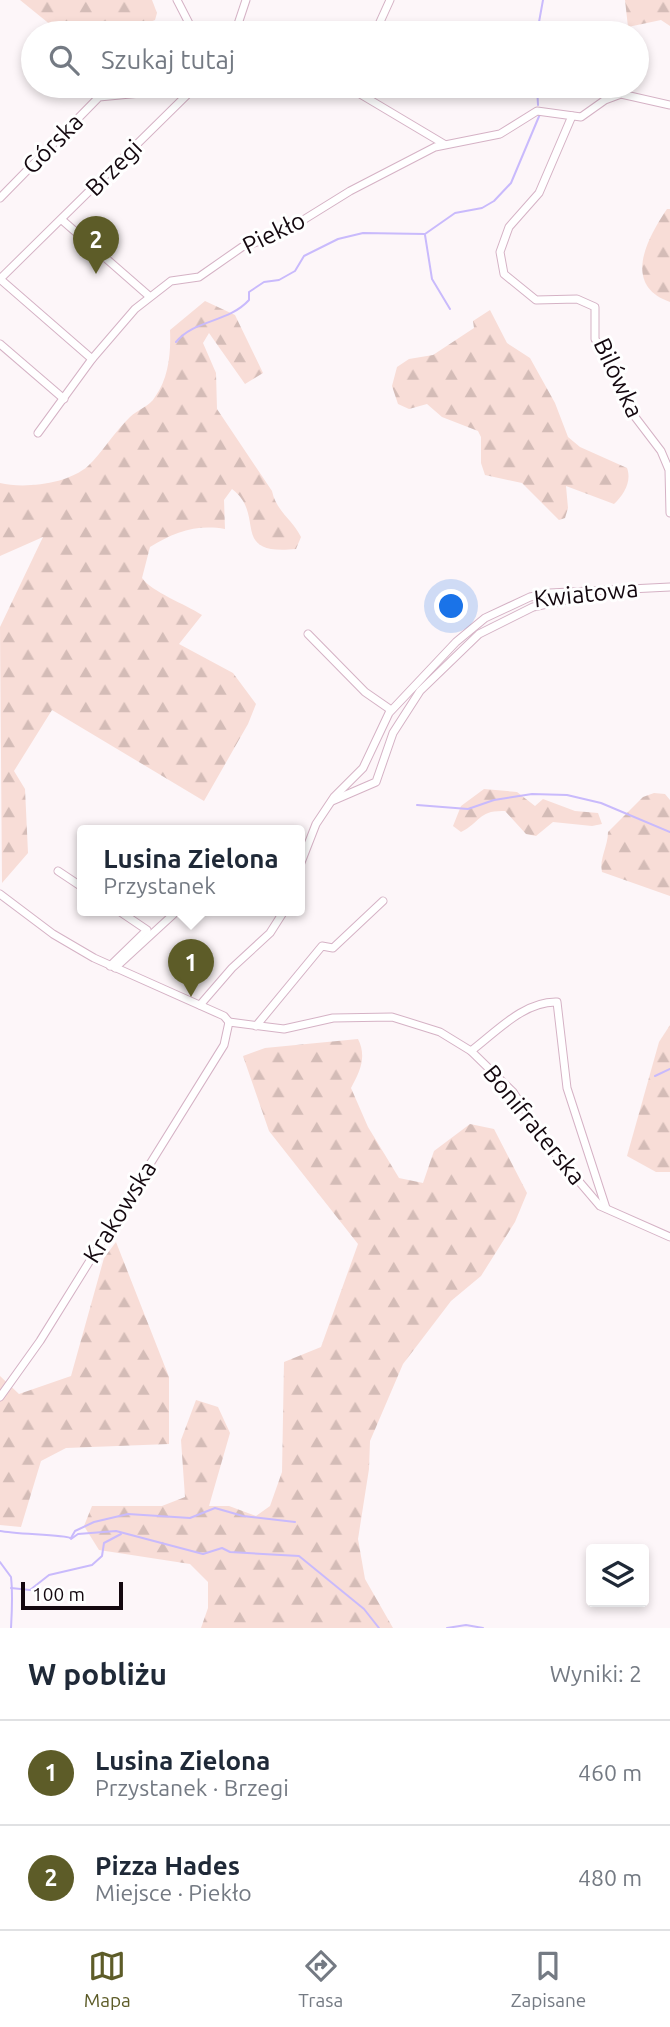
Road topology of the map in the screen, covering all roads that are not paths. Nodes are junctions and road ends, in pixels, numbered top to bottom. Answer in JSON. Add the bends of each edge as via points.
{"nodes":[{"id":1,"x":177,"y":0,"type":"edge"},
{"id":2,"x":246,"y":0,"type":"edge"},
{"id":3,"x":390,"y":0,"type":"edge"},
{"id":4,"x":188,"y":21,"type":"edge"},
{"id":5,"x":239,"y":21,"type":"edge"},
{"id":6,"x":380,"y":21,"type":"edge"},
{"id":7,"x":98,"y":98,"type":"edge"},
{"id":8,"x":184,"y":98,"type":"edge"},
{"id":9,"x":367,"y":98,"type":"edge"},
{"id":10,"x":611,"y":98,"type":"edge"},
{"id":11,"x":639,"y":98,"type":"edge"},
{"id":12,"x":670,"y":105,"type":"edge"},
{"id":13,"x":572,"y":116,"type":"junction"},
{"id":14,"x":444,"y":144,"type":"junction"},
{"id":15,"x":0,"y":198,"type":"edge"},
{"id":16,"x":62,"y":220,"type":"junction"},
{"id":17,"x":0,"y":279,"type":"edge"},
{"id":18,"x":149,"y":296,"type":"junction"},
{"id":19,"x":0,"y":345,"type":"edge"},
{"id":20,"x":92,"y":359,"type":"junction"},
{"id":21,"x":64,"y":399,"type":"junction"},
{"id":22,"x":38,"y":433,"type":"dead end"},
{"id":23,"x":670,"y":513,"type":"edge"},
{"id":24,"x":670,"y":587,"type":"edge"},
{"id":25,"x":628,"y":589,"type":"junction"},
{"id":26,"x":308,"y":634,"type":"dead end"},
{"id":27,"x":391,"y":710,"type":"junction"},
{"id":28,"x":331,"y":800,"type":"junction"},
{"id":29,"x":305,"y":851,"type":"edge"},
{"id":30,"x":58,"y":871,"type":"dead end"},
{"id":31,"x":77,"y":884,"type":"edge"},
{"id":32,"x":0,"y":894,"type":"edge"},
{"id":33,"x":383,"y":901,"type":"dead end"},
{"id":34,"x":126,"y":916,"type":"edge"},
{"id":35,"x":171,"y":916,"type":"edge"},
{"id":36,"x":281,"y":916,"type":"edge"},
{"id":37,"x":112,"y":967,"type":"junction"},
{"id":38,"x":200,"y":1005,"type":"junction"},
{"id":39,"x":229,"y":1023,"type":"junction"},
{"id":40,"x":256,"y":1026,"type":"junction"},
{"id":41,"x":471,"y":1051,"type":"junction"},
{"id":42,"x":606,"y":1208,"type":"junction"},
{"id":43,"x":670,"y":1237,"type":"edge"},
{"id":44,"x":0,"y":1397,"type":"edge"}],
"edges":[{"from":1,"to":4,"type":"street"},
{"from":2,"to":5,"type":"street"},
{"from":3,"to":6,"type":"street"},
{"from":7,"to":15,"type":"street","name":"Górska"},
{"from":8,"to":16,"type":"street","name":"Brzegi"},
{"from":9,"to":14,"type":"street"},
{"from":10,"to":13,"type":"street","via":[[581,117]]},
{"from":11,"to":12,"type":"street"},
{"from":13,"to":14,"type":"street","name":"Piekło","via":[[537,111],[500,134]]},
{"from":13,"to":23,"type":"street","name":"Bilówka","via":[[539,193],[504,237],[499,262],[504,274],[536,300],[577,299],[595,307],[595,339],[617,374],[629,409],[669,470]]},
{"from":14,"to":18,"type":"street","name":"Piekło","via":[[350,191],[279,235],[242,247],[199,277],[171,281]]},
{"from":16,"to":17,"type":"street","name":"Brzegi"},
{"from":16,"to":18,"type":"street"},
{"from":17,"to":20,"type":"street"},
{"from":18,"to":20,"type":"street","name":"Piekło"},
{"from":19,"to":21,"type":"street"},
{"from":20,"to":21,"type":"street","name":"Piekło"},
{"from":21,"to":22,"type":"street","name":"Piekło"},
{"from":24,"to":25,"type":"street","name":"Kwiatowa"},
{"from":25,"to":27,"type":"street","name":"Kwiatowa","via":[[530,597],[485,618]]},
{"from":25,"to":28,"type":"street","via":[[536,606],[479,634],[420,691],[393,733],[376,782]]},
{"from":26,"to":27,"type":"street","via":[[365,692]]},
{"from":27,"to":28,"type":"street","name":"Kwiatowa","via":[[363,768]]},
{"from":28,"to":29,"type":"street","name":"Kwiatowa"},
{"from":30,"to":31,"type":"street"},
{"from":32,"to":37,"type":"street","via":[[53,934]]},
{"from":33,"to":40,"type":"street","via":[[333,948],[323,946]]},
{"from":34,"to":37,"type":"street","via":[[147,930]]},
{"from":35,"to":37,"type":"street"},
{"from":36,"to":38,"type":"street","via":[[271,933]]},
{"from":37,"to":38,"type":"street"},
{"from":38,"to":39,"type":"street"},
{"from":39,"to":40,"type":"street","name":"Bonifraterska"},
{"from":39,"to":44,"type":"street","name":"Krakowska","via":[[224,1045]]},
{"from":40,"to":41,"type":"street","name":"Bonifraterska","via":[[284,1029],[332,1018],[392,1017],[440,1032]]},
{"from":41,"to":42,"type":"street","name":"Bonifraterska","via":[[513,1092],[564,1166]]},
{"from":41,"to":42,"type":"street","via":[[523,1012],[557,1002],[567,1088]]},
{"from":42,"to":43,"type":"street","name":"Bonifraterska"}]}
